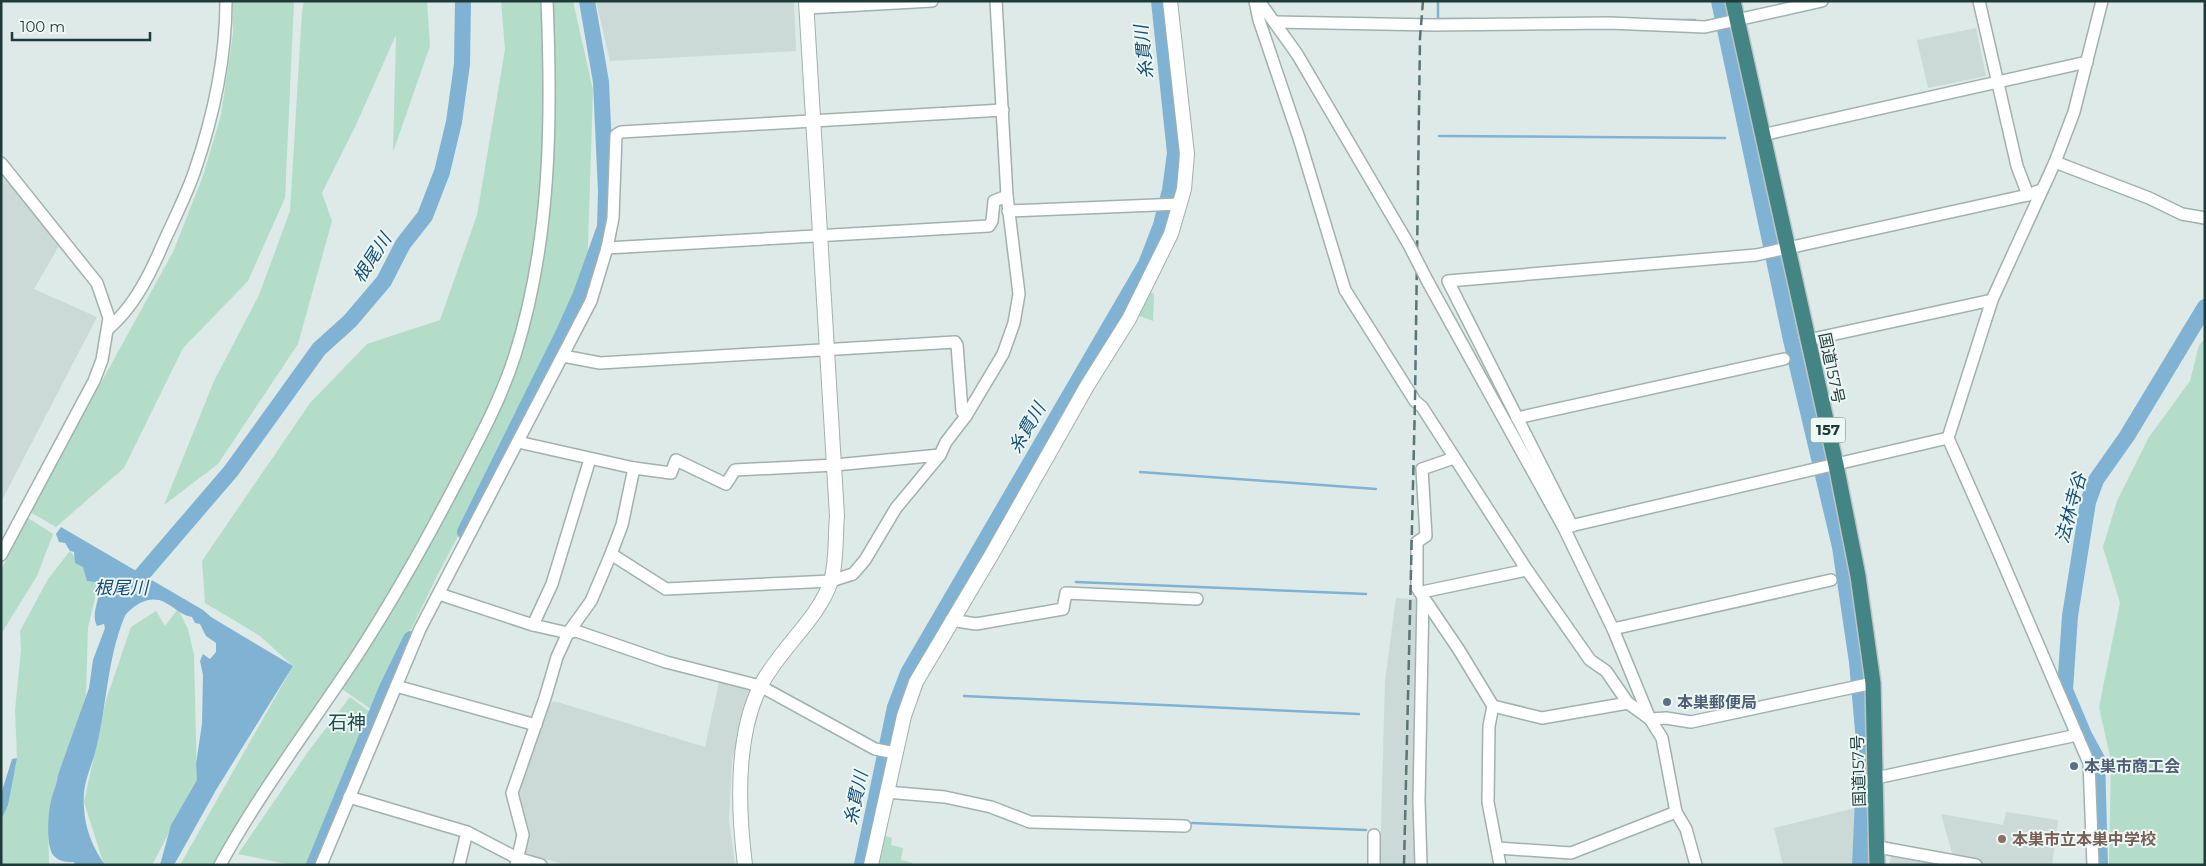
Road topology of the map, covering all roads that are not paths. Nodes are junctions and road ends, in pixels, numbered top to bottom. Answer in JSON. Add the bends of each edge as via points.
{"nodes":[{"id":1,"x":226,"y":1,"type":"edge"},
{"id":2,"x":547,"y":1,"type":"edge"},
{"id":3,"x":932,"y":1,"type":"edge"},
{"id":4,"x":996,"y":1,"type":"edge"},
{"id":5,"x":1170,"y":1,"type":"edge"},
{"id":6,"x":1256,"y":1,"type":"edge"},
{"id":7,"x":1259,"y":1,"type":"edge"},
{"id":8,"x":1733,"y":1,"type":"edge"},
{"id":9,"x":1822,"y":1,"type":"edge"},
{"id":10,"x":1979,"y":1,"type":"edge"},
{"id":11,"x":2101,"y":2,"type":"edge"},
{"id":12,"x":807,"y":5,"type":"edge"},
{"id":13,"x":1733,"y":21,"type":"junction"},
{"id":14,"x":1274,"y":22,"type":"junction"},
{"id":15,"x":2087,"y":62,"type":"junction"},
{"id":16,"x":1998,"y":83,"type":"junction"},
{"id":17,"x":1003,"y":110,"type":"junction"},
{"id":18,"x":814,"y":122,"type":"junction"},
{"id":19,"x":1762,"y":135,"type":"junction"},
{"id":20,"x":2055,"y":162,"type":"junction"},
{"id":21,"x":1,"y":163,"type":"edge"},
{"id":22,"x":2041,"y":190,"type":"junction"},
{"id":23,"x":2028,"y":195,"type":"junction"},
{"id":24,"x":1007,"y":196,"type":"junction"},
{"id":25,"x":1171,"y":205,"type":"junction"},
{"id":26,"x":1008,"y":211,"type":"junction"},
{"id":27,"x":2205,"y":218,"type":"edge"},
{"id":28,"x":821,"y":236,"type":"junction"},
{"id":29,"x":608,"y":248,"type":"junction"},
{"id":30,"x":1788,"y":249,"type":"junction"},
{"id":31,"x":1992,"y":300,"type":"junction"},
{"id":32,"x":108,"y":329,"type":"junction"},
{"id":33,"x":1808,"y":340,"type":"junction"},
{"id":34,"x":827,"y":351,"type":"junction"},
{"id":35,"x":563,"y":356,"type":"junction"},
{"id":36,"x":1784,"y":359,"type":"dead end"},
{"id":37,"x":966,"y":416,"type":"junction"},
{"id":38,"x":1517,"y":418,"type":"junction"},
{"id":39,"x":1948,"y":438,"type":"junction"},
{"id":40,"x":518,"y":442,"type":"junction"},
{"id":41,"x":940,"y":455,"type":"junction"},
{"id":42,"x":590,"y":458,"type":"junction"},
{"id":43,"x":1454,"y":458,"type":"junction"},
{"id":44,"x":835,"y":465,"type":"junction"},
{"id":45,"x":1836,"y":465,"type":"junction"},
{"id":46,"x":634,"y":468,"type":"junction"},
{"id":47,"x":1568,"y":527,"type":"junction"},
{"id":48,"x":611,"y":554,"type":"junction"},
{"id":49,"x":1,"y":555,"type":"edge"},
{"id":50,"x":1527,"y":570,"type":"junction"},
{"id":51,"x":1831,"y":580,"type":"dead end"},
{"id":52,"x":831,"y":581,"type":"junction"},
{"id":53,"x":1423,"y":593,"type":"junction"},
{"id":54,"x":439,"y":594,"type":"junction"},
{"id":55,"x":1197,"y":599,"type":"dead end"},
{"id":56,"x":951,"y":620,"type":"junction"},
{"id":57,"x":533,"y":625,"type":"junction"},
{"id":58,"x":1613,"y":629,"type":"junction"},
{"id":59,"x":568,"y":634,"type":"junction"},
{"id":60,"x":1873,"y":683,"type":"junction"},
{"id":61,"x":396,"y":686,"type":"junction"},
{"id":62,"x":760,"y":686,"type":"junction"},
{"id":63,"x":1628,"y":703,"type":"junction"},
{"id":64,"x":1493,"y":706,"type":"junction"},
{"id":65,"x":1650,"y":719,"type":"junction"},
{"id":66,"x":536,"y":725,"type":"junction"},
{"id":67,"x":2077,"y":735,"type":"junction"},
{"id":68,"x":888,"y":752,"type":"junction"},
{"id":69,"x":1876,"y":778,"type":"junction"},
{"id":70,"x":886,"y":792,"type":"junction"},
{"id":71,"x":349,"y":797,"type":"junction"},
{"id":72,"x":1676,"y":812,"type":"junction"},
{"id":73,"x":1185,"y":826,"type":"dead end"},
{"id":74,"x":467,"y":832,"type":"junction"},
{"id":75,"x":1374,"y":835,"type":"dead end"},
{"id":76,"x":1878,"y":847,"type":"junction"},
{"id":77,"x":1497,"y":848,"type":"junction"},
{"id":78,"x":517,"y":861,"type":"edge"},
{"id":79,"x":220,"y":865,"type":"edge"},
{"id":80,"x":321,"y":865,"type":"edge"},
{"id":81,"x":459,"y":865,"type":"edge"},
{"id":82,"x":541,"y":865,"type":"edge"},
{"id":83,"x":745,"y":865,"type":"edge"},
{"id":84,"x":871,"y":865,"type":"edge"},
{"id":85,"x":1374,"y":865,"type":"edge"},
{"id":86,"x":1421,"y":865,"type":"edge"},
{"id":87,"x":1500,"y":865,"type":"edge"},
{"id":88,"x":1696,"y":865,"type":"edge"},
{"id":89,"x":1877,"y":865,"type":"edge"},
{"id":90,"x":1976,"y":865,"type":"edge"},
{"id":91,"x":2092,"y":865,"type":"edge"}],
"edges":[{"from":1,"to":32,"type":"street","via":[[225,44],[210,122],[193,174],[165,244],[141,291]]},
{"from":2,"to":79,"type":"street","via":[[550,90],[544,209],[524,321],[502,392],[398,590],[241,827]]},
{"from":3,"to":12,"type":"street"},
{"from":4,"to":17,"type":"street"},
{"from":5,"to":25,"type":"street","via":[[1187,154],[1185,181]]},
{"from":6,"to":43,"type":"street","via":[[1259,20],[1345,290]]},
{"from":7,"to":14,"type":"street"},
{"from":8,"to":13,"type":"highway","name":"国道157号","number":"157"},
{"from":9,"to":13,"type":"street"},
{"from":10,"to":16,"type":"street"},
{"from":11,"to":15,"type":"street"},
{"from":12,"to":18,"type":"street"},
{"from":13,"to":14,"type":"street","via":[[1705,28],[1609,23],[1434,25]]},
{"from":13,"to":19,"type":"highway","name":"国道157号","number":"157"},
{"from":14,"to":47,"type":"street","bridge":true,"via":[[1297,54],[1409,246]]},
{"from":15,"to":16,"type":"street"},
{"from":15,"to":20,"type":"street","via":[[2074,112]]},
{"from":16,"to":19,"type":"street"},
{"from":16,"to":23,"type":"street","via":[[2016,166]]},
{"from":17,"to":18,"type":"street"},
{"from":17,"to":24,"type":"street"},
{"from":18,"to":28,"type":"street"},
{"from":18,"to":29,"type":"street","via":[[621,132],[616,135],[613,218]]},
{"from":19,"to":30,"type":"highway","name":"国道157号","number":"157"},
{"from":20,"to":22,"type":"street"},
{"from":20,"to":27,"type":"street","via":[[2182,214]]},
{"from":21,"to":32,"type":"street","via":[[97,283],[109,318]]},
{"from":22,"to":23,"type":"street"},
{"from":22,"to":31,"type":"street"},
{"from":23,"to":30,"type":"street"},
{"from":24,"to":26,"type":"street"},
{"from":24,"to":28,"type":"street","via":[[994,202],[989,226]]},
{"from":25,"to":26,"type":"street"},
{"from":25,"to":56,"type":"street","via":[[1171,234],[1129,319],[1091,378]]},
{"from":26,"to":37,"type":"street","via":[[1018,294],[1017,311],[1009,340]]},
{"from":28,"to":29,"type":"street"},
{"from":28,"to":34,"type":"street"},
{"from":29,"to":35,"type":"street","via":[[592,301]]},
{"from":30,"to":33,"type":"highway","name":"国道157号","number":"157"},
{"from":30,"to":38,"type":"street","via":[[1756,255],[1448,281]]},
{"from":31,"to":33,"type":"street"},
{"from":31,"to":39,"type":"street"},
{"from":32,"to":49,"type":"street","via":[[94,381]]},
{"from":33,"to":45,"type":"highway","name":"国道157号","number":"157"},
{"from":34,"to":35,"type":"street","via":[[600,364]]},
{"from":34,"to":37,"type":"street","via":[[955,342],[962,411]]},
{"from":34,"to":44,"type":"street"},
{"from":35,"to":40,"type":"street"},
{"from":36,"to":38,"type":"street"},
{"from":37,"to":41,"type":"street"},
{"from":38,"to":47,"type":"street"},
{"from":39,"to":45,"type":"street"},
{"from":39,"to":67,"type":"street"},
{"from":40,"to":42,"type":"street"},
{"from":40,"to":54,"type":"street"},
{"from":41,"to":44,"type":"street"},
{"from":41,"to":52,"type":"street","via":[[896,508],[853,574]]},
{"from":42,"to":46,"type":"street"},
{"from":42,"to":57,"type":"street","via":[[552,584]]},
{"from":43,"to":50,"type":"street"},
{"from":43,"to":53,"type":"street","via":[[1422,469],[1426,536],[1417,542],[1417,588]]},
{"from":44,"to":46,"type":"street","via":[[735,470],[726,484],[676,460],[671,473]]},
{"from":44,"to":52,"type":"street","via":[[837,516]]},
{"from":45,"to":47,"type":"street"},
{"from":45,"to":60,"type":"highway","name":"国道157号","number":"157","via":[[1858,576]]},
{"from":46,"to":48,"type":"street","via":[[622,525]]},
{"from":47,"to":58,"type":"street"},
{"from":48,"to":52,"type":"street","via":[[666,589]]},
{"from":48,"to":59,"type":"street","via":[[591,601]]},
{"from":50,"to":53,"type":"street"},
{"from":50,"to":63,"type":"street","via":[[1590,660],[1606,671]]},
{"from":51,"to":58,"type":"street"},
{"from":52,"to":62,"type":"street","via":[[809,620]]},
{"from":53,"to":64,"type":"street"},
{"from":53,"to":86,"type":"street"},
{"from":54,"to":57,"type":"street"},
{"from":54,"to":61,"type":"street"},
{"from":55,"to":56,"type":"street","via":[[1066,592],[1063,609],[976,624]]},
{"from":56,"to":68,"type":"street","via":[[916,682]]},
{"from":57,"to":59,"type":"street"},
{"from":58,"to":65,"type":"street"},
{"from":59,"to":62,"type":"street","via":[[576,631],[666,662]]},
{"from":59,"to":66,"type":"street","via":[[557,657]]},
{"from":60,"to":65,"type":"street","via":[[1691,722]]},
{"from":60,"to":69,"type":"highway","name":"国道157号","number":"157"},
{"from":61,"to":66,"type":"street"},
{"from":61,"to":71,"type":"street"},
{"from":62,"to":68,"type":"street"},
{"from":62,"to":83,"type":"street","via":[[741,760],[739,792]]},
{"from":63,"to":64,"type":"street","via":[[1542,718]]},
{"from":63,"to":65,"type":"street"},
{"from":64,"to":77,"type":"street","via":[[1489,726],[1488,802]]},
{"from":65,"to":72,"type":"street","via":[[1662,738]]},
{"from":66,"to":78,"type":"street","via":[[512,793],[523,835]]},
{"from":67,"to":69,"type":"street"},
{"from":67,"to":91,"type":"street","via":[[2089,763]]},
{"from":68,"to":70,"type":"street"},
{"from":69,"to":76,"type":"highway","name":"国道157号","number":"157"},
{"from":70,"to":73,"type":"street","via":[[954,799],[991,807],[1030,822]]},
{"from":70,"to":84,"type":"street"},
{"from":71,"to":74,"type":"street"},
{"from":71,"to":80,"type":"street"},
{"from":72,"to":77,"type":"street","via":[[1571,853]]},
{"from":72,"to":88,"type":"street","via":[[1686,829]]},
{"from":74,"to":78,"type":"street"},
{"from":74,"to":81,"type":"street"},
{"from":75,"to":85,"type":"street"},
{"from":76,"to":89,"type":"highway","name":"国道157号","number":"157"},
{"from":76,"to":90,"type":"street"},
{"from":77,"to":87,"type":"street"},
{"from":78,"to":82,"type":"street"}]}
